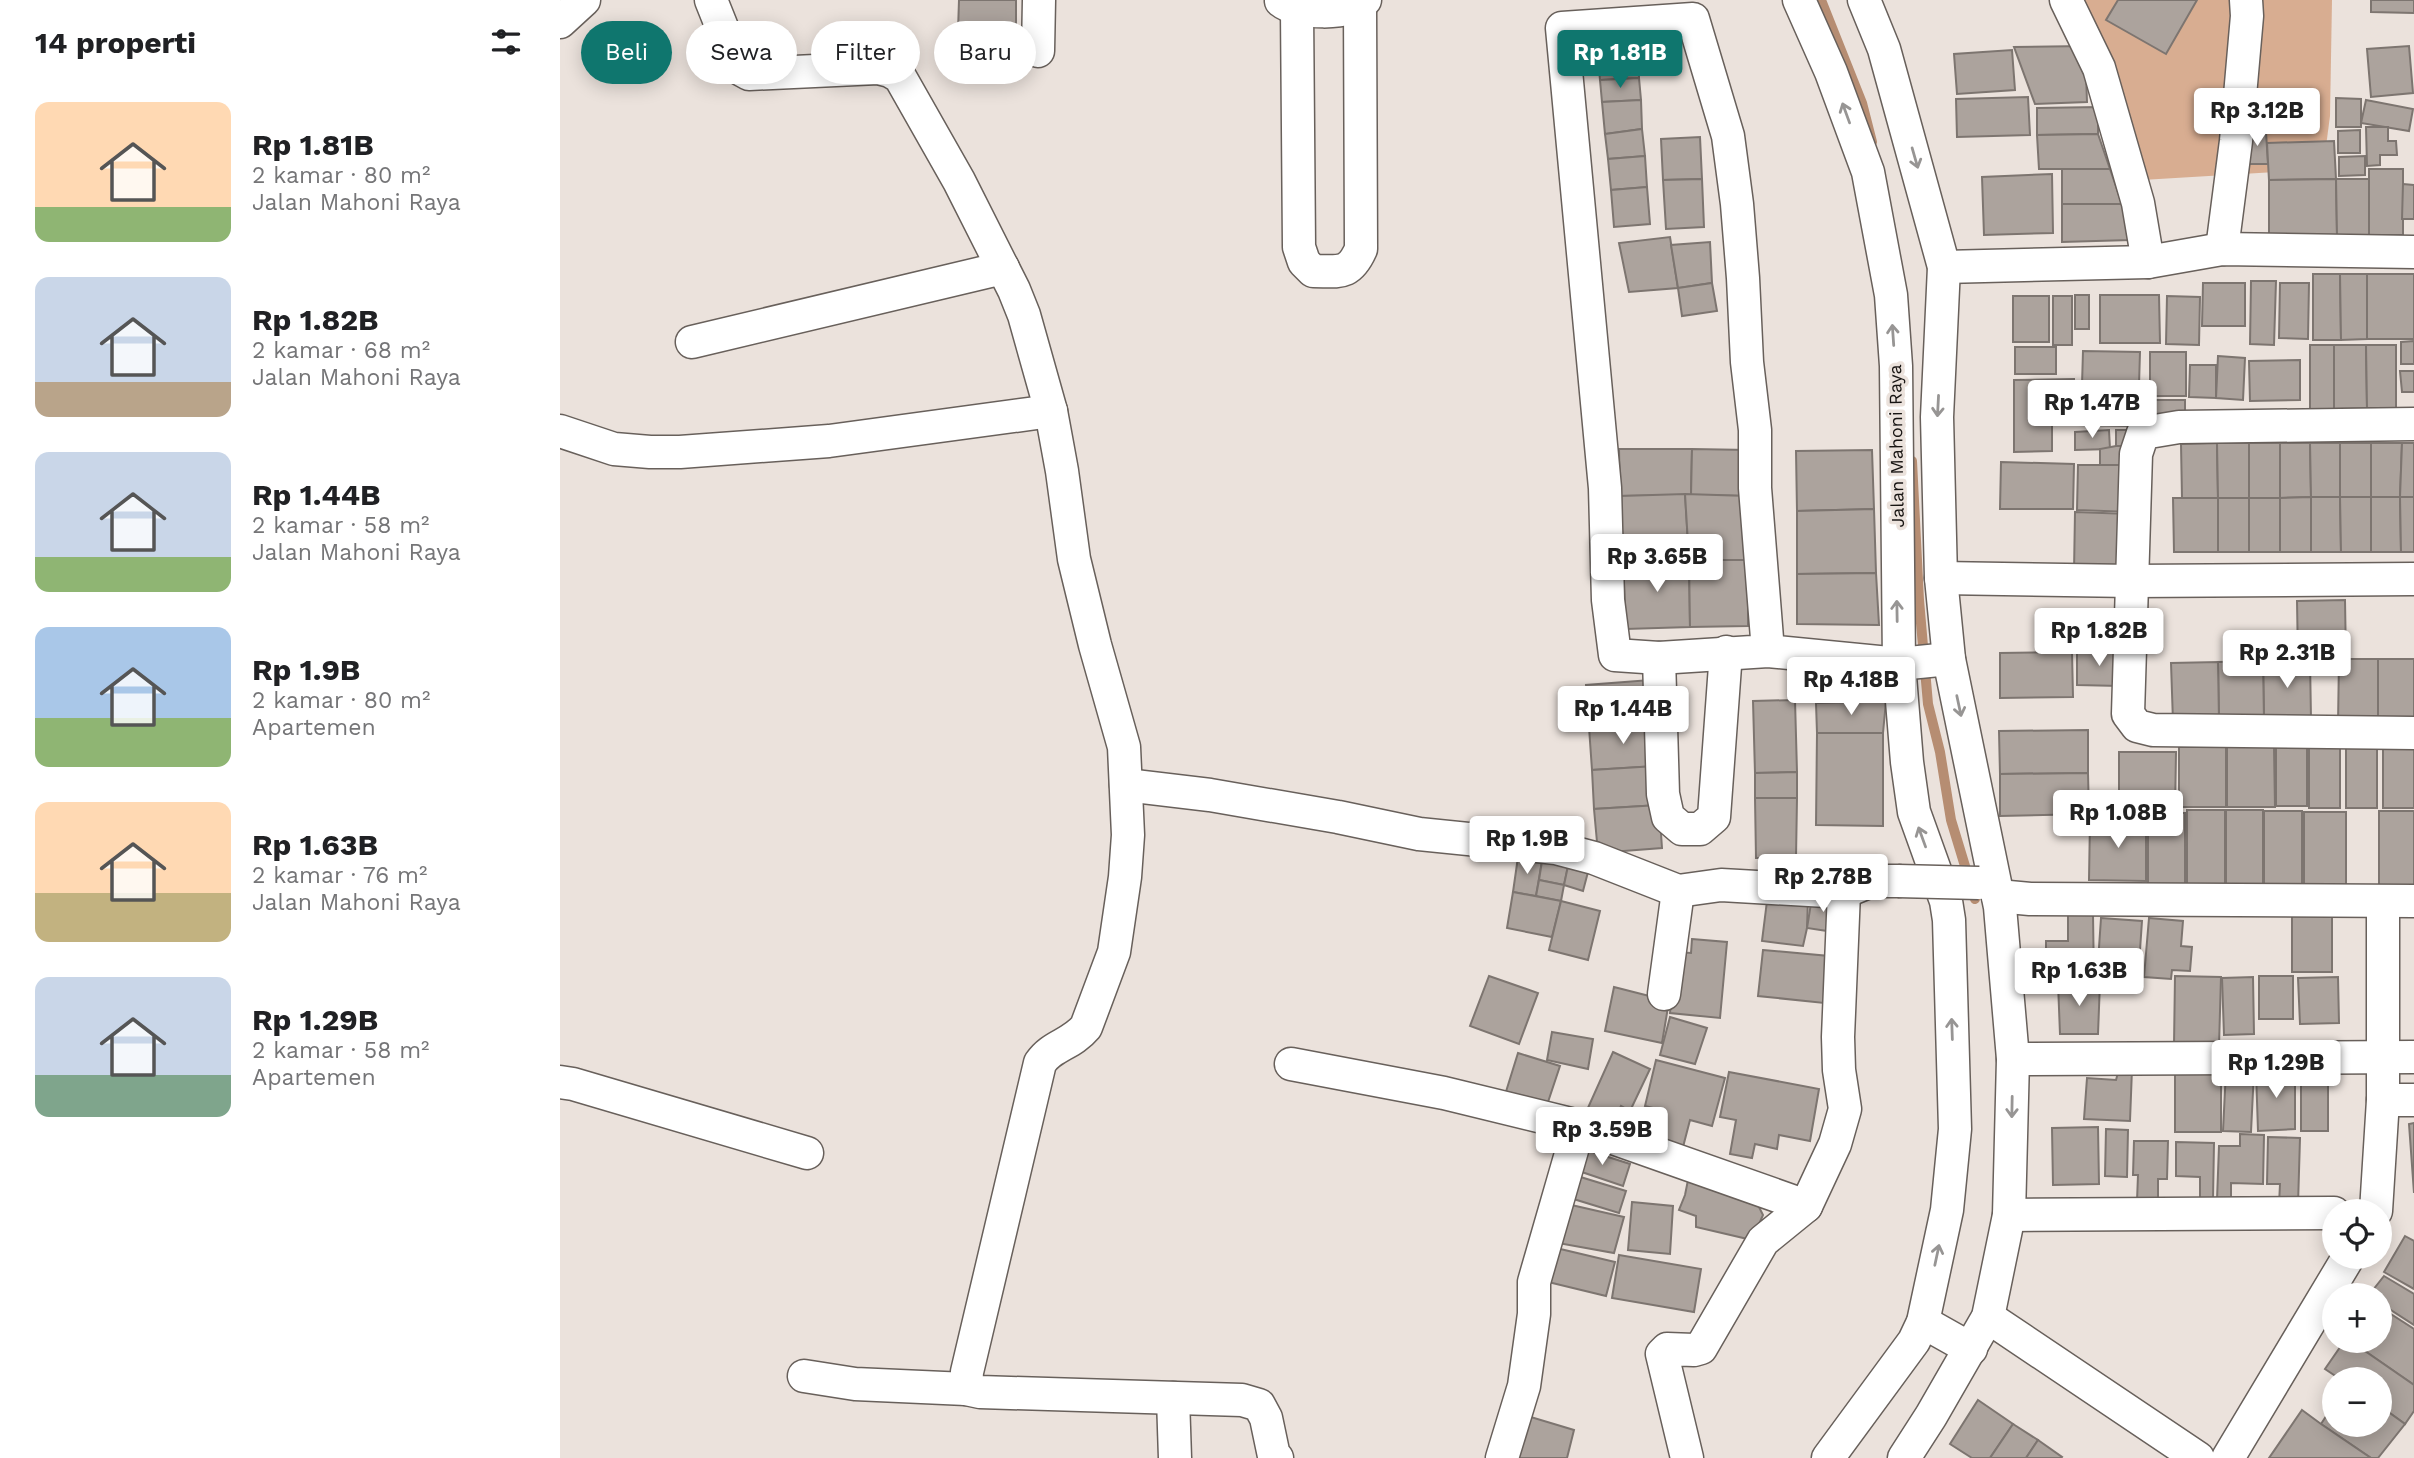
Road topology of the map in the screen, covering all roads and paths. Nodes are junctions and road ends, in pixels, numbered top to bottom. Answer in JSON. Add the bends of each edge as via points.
{"nodes":[{"id":1,"x":584,"y":0,"type":"edge"},
{"id":2,"x":711,"y":0,"type":"edge"},
{"id":3,"x":1039,"y":0,"type":"edge"},
{"id":4,"x":1799,"y":0,"type":"edge"},
{"id":5,"x":1864,"y":0,"type":"edge"},
{"id":6,"x":2066,"y":0,"type":"edge"},
{"id":7,"x":2246,"y":0,"type":"edge"},
{"id":8,"x":1362,"y":3,"type":"edge"},
{"id":9,"x":1289,"y":5,"type":"edge"},
{"id":10,"x":560,"y":22,"type":"edge"},
{"id":11,"x":1038,"y":51,"type":"dead end"},
{"id":12,"x":2222,"y":249,"type":"junction"},
{"id":13,"x":2414,"y":252,"type":"edge"},
{"id":14,"x":2148,"y":262,"type":"junction"},
{"id":15,"x":1944,"y":267,"type":"junction"},
{"id":16,"x":1003,"y":268,"type":"junction"},
{"id":17,"x":692,"y":342,"type":"dead end"},
{"id":18,"x":1051,"y":411,"type":"junction"},
{"id":19,"x":2414,"y":424,"type":"edge"},
{"id":20,"x":560,"y":431,"type":"edge"},
{"id":21,"x":1941,"y":578,"type":"junction"},
{"id":22,"x":2414,"y":579,"type":"edge"},
{"id":23,"x":2132,"y":580,"type":"junction"},
{"id":24,"x":1768,"y":651,"type":"junction"},
{"id":25,"x":1726,"y":652,"type":"junction"},
{"id":26,"x":1659,"y":658,"type":"junction"},
{"id":27,"x":1925,"y":662,"type":"junction"},
{"id":28,"x":2414,"y":733,"type":"edge"},
{"id":29,"x":1126,"y":785,"type":"junction"},
{"id":30,"x":1991,"y":886,"type":"junction"},
{"id":31,"x":1678,"y":891,"type":"junction"},
{"id":32,"x":1844,"y":892,"type":"junction"},
{"id":33,"x":2414,"y":901,"type":"edge"},
{"id":34,"x":2383,"y":902,"type":"junction"},
{"id":35,"x":1664,"y":994,"type":"dead end"},
{"id":36,"x":2399,"y":1057,"type":"edge"},
{"id":37,"x":2012,"y":1059,"type":"junction"},
{"id":38,"x":1291,"y":1064,"type":"dead end"},
{"id":39,"x":560,"y":1082,"type":"edge"},
{"id":40,"x":2399,"y":1100,"type":"edge"},
{"id":41,"x":1579,"y":1126,"type":"junction"},
{"id":42,"x":807,"y":1153,"type":"dead end"},
{"id":43,"x":2378,"y":1199,"type":"edge"},
{"id":44,"x":1806,"y":1206,"type":"junction"},
{"id":45,"x":2322,"y":1213,"type":"edge"},
{"id":46,"x":2009,"y":1214,"type":"junction"},
{"id":47,"x":2342,"y":1269,"type":"edge"},
{"id":48,"x":1988,"y":1317,"type":"junction"},
{"id":49,"x":1923,"y":1322,"type":"junction"},
{"id":50,"x":1971,"y":1349,"type":"junction"},
{"id":51,"x":804,"y":1376,"type":"dead end"},
{"id":52,"x":966,"y":1390,"type":"junction"},
{"id":53,"x":1173,"y":1398,"type":"junction"},
{"id":54,"x":1175,"y":1458,"type":"edge"},
{"id":55,"x":1278,"y":1458,"type":"edge"},
{"id":56,"x":1502,"y":1458,"type":"edge"},
{"id":57,"x":1687,"y":1458,"type":"edge"},
{"id":58,"x":1828,"y":1458,"type":"edge"},
{"id":59,"x":1904,"y":1458,"type":"edge"},
{"id":60,"x":2198,"y":1458,"type":"edge"},
{"id":61,"x":2228,"y":1458,"type":"edge"}],
"edges":[{"from":1,"to":10,"type":"street"},
{"from":2,"to":16,"type":"street","via":[[735,60],[749,74],[878,68],[900,77]]},
{"from":3,"to":11,"type":"street"},
{"from":27,"to":4,"type":"street","name":"Jalan Mahoni Raya","one_way":true,"via":[[1891,295],[1868,172]]},
{"from":5,"to":15,"type":"street","name":"Jalan Mahoni Raya","one_way":true,"via":[[1884,49]]},
{"from":6,"to":14,"type":"street","via":[[2099,68],[2138,203]]},
{"from":7,"to":12,"type":"street","via":[[2236,141]]},
{"from":8,"to":9,"type":"street","via":[[1342,9]]},
{"from":8,"to":9,"type":"street","via":[[1361,249],[1354,264],[1343,271],[1313,271],[1299,247]]},
{"from":12,"to":13,"type":"street"},
{"from":12,"to":14,"type":"street"},
{"from":14,"to":15,"type":"street"},
{"from":15,"to":21,"type":"street","name":"Jalan Mahoni Raya","one_way":true,"via":[[1937,417]]},
{"from":16,"to":17,"type":"street"},
{"from":16,"to":18,"type":"street","via":[[1024,315]]},
{"from":18,"to":20,"type":"street","via":[[829,442],[680,452],[614,449]]},
{"from":18,"to":29,"type":"street","via":[[1074,559],[1124,747]]},
{"from":19,"to":23,"type":"street","via":[[2179,427],[2143,433],[2136,454]]},
{"from":21,"to":23,"type":"street"},
{"from":21,"to":27,"type":"street","name":"Jalan Mahoni Raya"},
{"from":22,"to":23,"type":"street"},
{"from":23,"to":28,"type":"street","via":[[2129,714],[2137,726],[2153,730]]},
{"from":24,"to":25,"type":"street"},
{"from":24,"to":26,"type":"street","via":[[1735,191],[1728,136],[1693,19],[1562,28],[1605,488],[1608,600],[1615,655]]},
{"from":24,"to":27,"type":"street"},
{"from":25,"to":26,"type":"street"},
{"from":25,"to":26,"type":"street","via":[[1714,817],[1700,829],[1682,829],[1668,817],[1663,794]]},
{"from":27,"to":30,"type":"street","name":"Jalan Mahoni Raya","one_way":true},
{"from":49,"to":27,"type":"street","name":"Jalan Mahoni Raya","one_way":true,"via":[[1947,1210],[1955,1129],[1949,920],[1914,812]]},
{"from":29,"to":31,"type":"street","via":[[1210,795],[1419,834],[1556,848]]},
{"from":29,"to":52,"type":"street","via":[[1125,877],[1114,952],[1086,1027],[1077,1037],[1048,1051],[1040,1063]]},
{"from":30,"to":32,"type":"street","bridge":true,"via":[[1871,881]]},
{"from":30,"to":34,"type":"street","via":[[2030,900]]},
{"from":30,"to":37,"type":"street","name":"Jalan Mahoni Raya"},
{"from":31,"to":32,"type":"street","via":[[1721,885]]},
{"from":31,"to":35,"type":"street"},
{"from":32,"to":44,"type":"street","via":[[1838,1037],[1845,1109],[1835,1144]]},
{"from":33,"to":34,"type":"street"},
{"from":34,"to":36,"type":"street"},
{"from":36,"to":37,"type":"street"},
{"from":36,"to":40,"type":"street"},
{"from":37,"to":46,"type":"street","name":"Jalan Mahoni Raya","one_way":true},
{"from":38,"to":41,"type":"street","via":[[1444,1093]]},
{"from":39,"to":42,"type":"street"},
{"from":40,"to":43,"type":"street"},
{"from":41,"to":44,"type":"street"},
{"from":41,"to":56,"type":"street","via":[[1534,1282],[1524,1386]]},
{"from":44,"to":57,"type":"street","via":[[1763,1241],[1701,1348],[1667,1349],[1662,1354]]},
{"from":45,"to":46,"type":"street"},
{"from":46,"to":48,"type":"street","name":"Jalan Mahoni Raya"},
{"from":47,"to":61,"type":"street"},
{"from":48,"to":50,"type":"street","name":"Jalan Mahoni Raya"},
{"from":48,"to":60,"type":"street"},
{"from":49,"to":50,"type":"street"},
{"from":49,"to":58,"type":"street","name":"Jalan Mahoni Raya","via":[[1914,1341]]},
{"from":50,"to":59,"type":"street","name":"Jalan Mahoni Raya"},
{"from":51,"to":52,"type":"street","via":[[855,1384]]},
{"from":52,"to":53,"type":"street"},
{"from":53,"to":54,"type":"street"},
{"from":53,"to":55,"type":"street","via":[[1259,1405]]}]}
